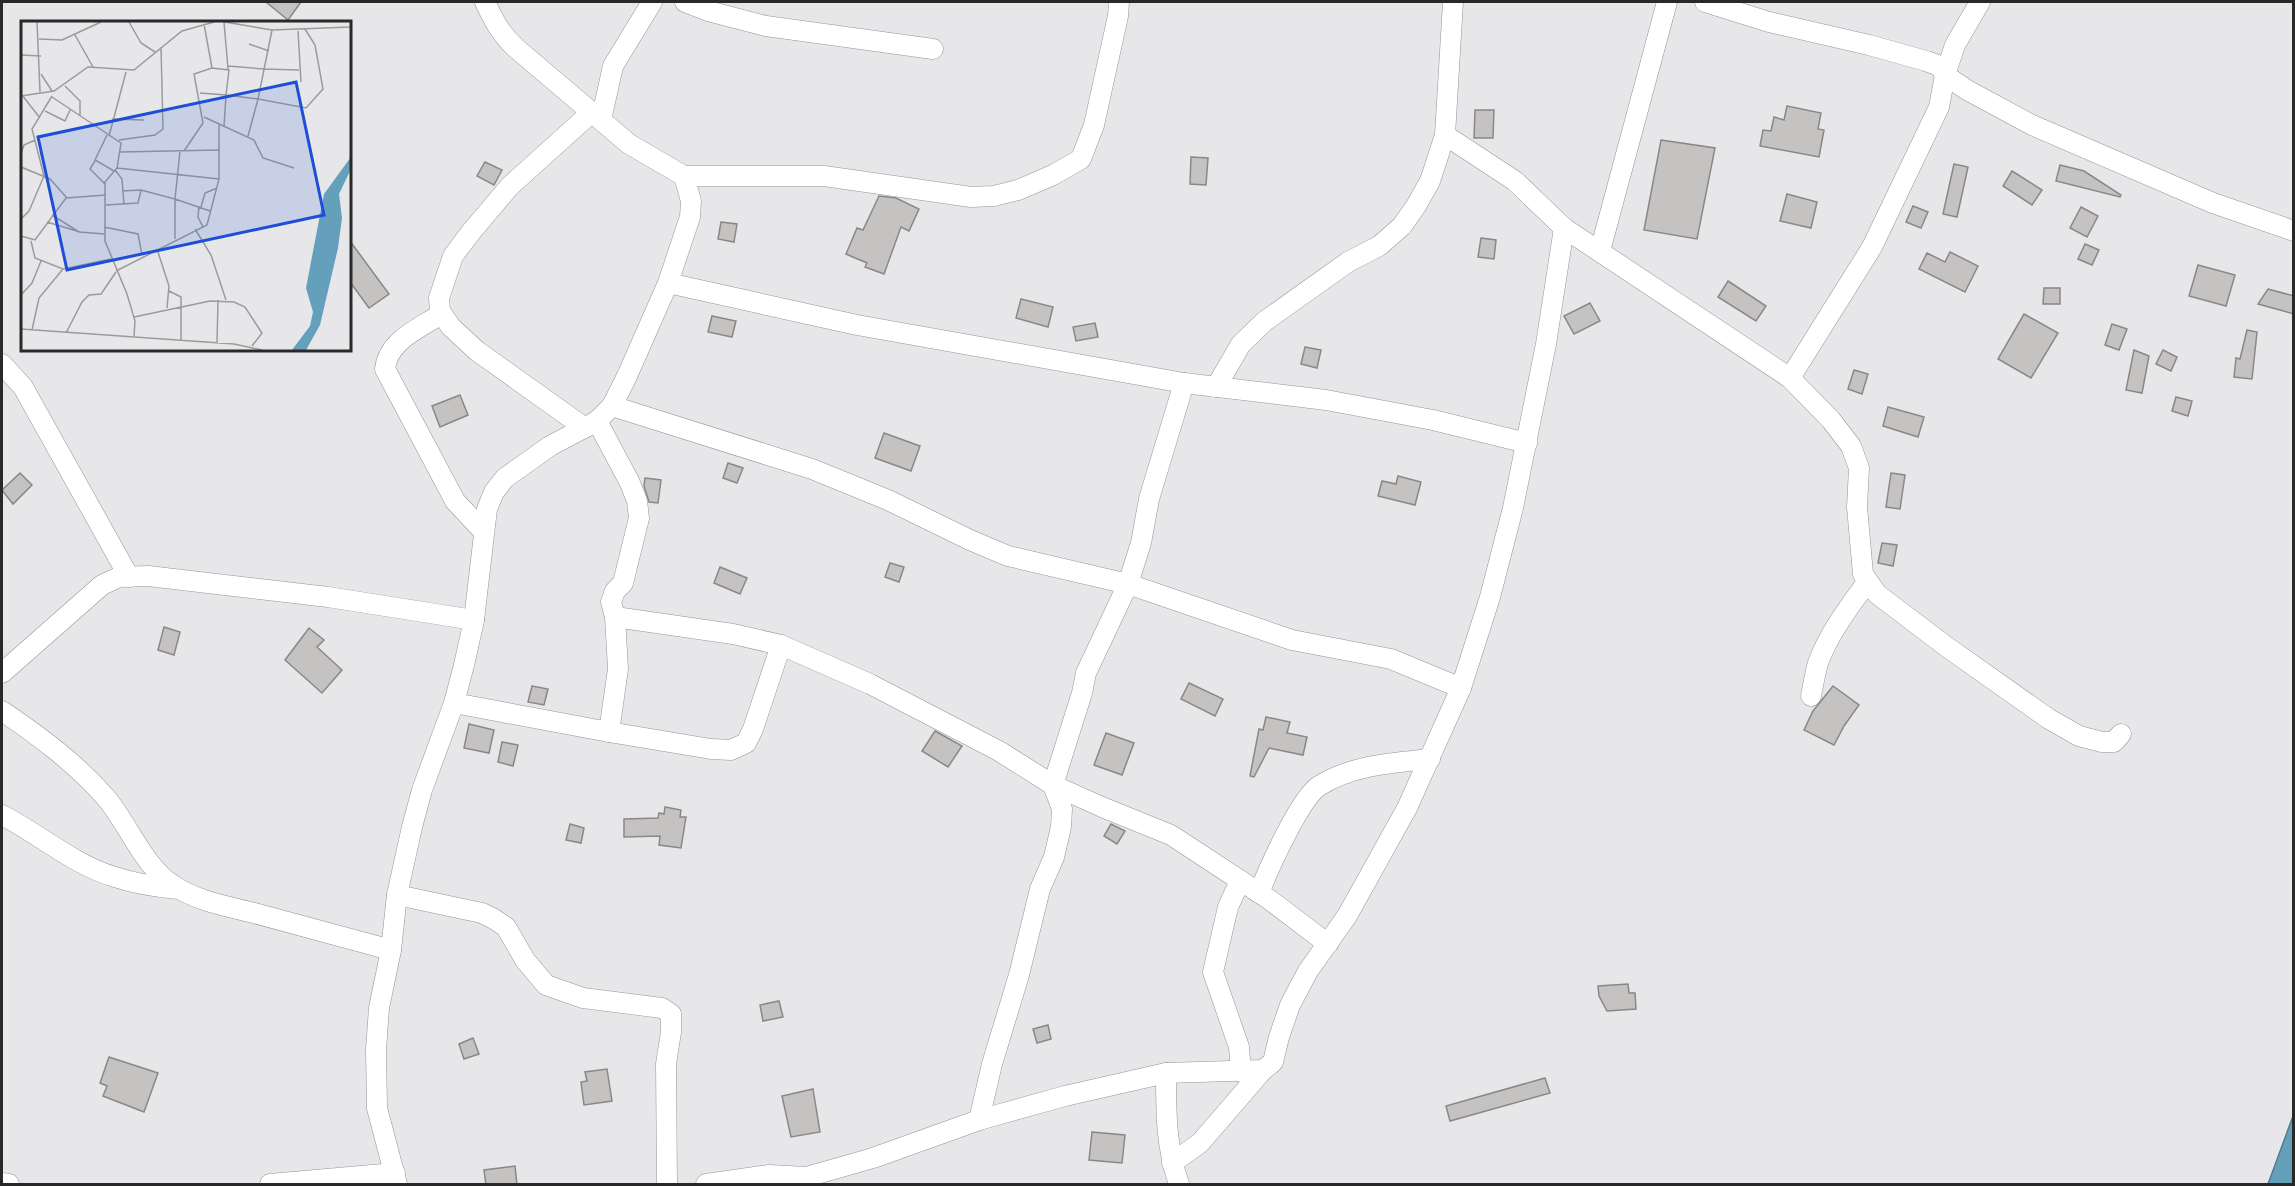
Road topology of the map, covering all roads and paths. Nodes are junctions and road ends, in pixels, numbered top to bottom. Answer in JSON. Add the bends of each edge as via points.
{"nodes":[{"id":1,"x":486,"y":2,"type":"edge"},
{"id":2,"x":652,"y":2,"type":"edge"},
{"id":3,"x":685,"y":2,"type":"edge"},
{"id":4,"x":1119,"y":2,"type":"edge"},
{"id":5,"x":1453,"y":2,"type":"edge"},
{"id":6,"x":1667,"y":2,"type":"edge"},
{"id":7,"x":1705,"y":2,"type":"edge"},
{"id":8,"x":1980,"y":2,"type":"edge"},
{"id":9,"x":933,"y":49,"type":"dead end"},
{"id":10,"x":1945,"y":75,"type":"junction"},
{"id":11,"x":596,"y":116,"type":"junction"},
{"id":12,"x":1445,"y":135,"type":"junction"},
{"id":13,"x":684,"y":176,"type":"junction"},
{"id":14,"x":1564,"y":228,"type":"junction"},
{"id":15,"x":2294,"y":231,"type":"edge"},
{"id":16,"x":1600,"y":251,"type":"junction"},
{"id":17,"x":668,"y":283,"type":"junction"},
{"id":18,"x":441,"y":314,"type":"junction"},
{"id":19,"x":2,"y":364,"type":"edge"},
{"id":20,"x":1790,"y":378,"type":"junction"},
{"id":21,"x":1184,"y":383,"type":"junction"},
{"id":22,"x":1216,"y":387,"type":"junction"},
{"id":23,"x":612,"y":406,"type":"junction"},
{"id":24,"x":591,"y":424,"type":"junction"},
{"id":25,"x":1527,"y":443,"type":"junction"},
{"id":26,"x":483,"y":531,"type":"junction"},
{"id":27,"x":129,"y":577,"type":"junction"},
{"id":28,"x":1868,"y":581,"type":"junction"},
{"id":29,"x":1128,"y":584,"type":"junction"},
{"id":30,"x":615,"y":617,"type":"junction"},
{"id":31,"x":474,"y":620,"type":"junction"},
{"id":32,"x":781,"y":645,"type":"junction"},
{"id":33,"x":2,"y":674,"type":"edge"},
{"id":34,"x":1461,"y":688,"type":"junction"},
{"id":35,"x":1811,"y":696,"type":"dead end"},
{"id":36,"x":454,"y":703,"type":"junction"},
{"id":37,"x":2,"y":711,"type":"edge"},
{"id":38,"x":609,"y":732,"type":"junction"},
{"id":39,"x":2121,"y":734,"type":"dead end"},
{"id":40,"x":1430,"y":759,"type":"junction"},
{"id":41,"x":1053,"y":785,"type":"junction"},
{"id":42,"x":2,"y":815,"type":"edge"},
{"id":43,"x":1240,"y":881,"type":"junction"},
{"id":44,"x":178,"y":889,"type":"junction"},
{"id":45,"x":1259,"y":893,"type":"junction"},
{"id":46,"x":397,"y":895,"type":"junction"},
{"id":47,"x":1328,"y":944,"type":"junction"},
{"id":48,"x":391,"y":950,"type":"junction"},
{"id":49,"x":1263,"y":1070,"type":"junction"},
{"id":50,"x":1241,"y":1072,"type":"junction"},
{"id":51,"x":1166,"y":1073,"type":"junction"},
{"id":52,"x":979,"y":1120,"type":"junction"},
{"id":53,"x":1172,"y":1163,"type":"junction"},
{"id":54,"x":396,"y":1179,"type":"edge"},
{"id":55,"x":806,"y":1181,"type":"edge"},
{"id":56,"x":2,"y":1183,"type":"edge"},
{"id":57,"x":9,"y":1185,"type":"edge"},
{"id":58,"x":270,"y":1185,"type":"edge"},
{"id":59,"x":667,"y":1185,"type":"edge"},
{"id":60,"x":706,"y":1185,"type":"edge"},
{"id":61,"x":1179,"y":1185,"type":"edge"}],
"edges":[{"from":1,"to":11,"type":"street","via":[[503,36]]},
{"from":2,"to":11,"type":"street","via":[[613,66]]},
{"from":3,"to":9,"type":"street","via":[[766,26]]},
{"from":4,"to":13,"type":"street","via":[[1094,125],[1081,159],[1027,186],[994,196],[971,196],[824,176]]},
{"from":5,"to":12,"type":"street"},
{"from":6,"to":16,"type":"street"},
{"from":7,"to":10,"type":"street","via":[[1926,61],[1940,66]]},
{"from":8,"to":10,"type":"street","via":[[1955,45]]},
{"from":10,"to":15,"type":"street","via":[[2032,125],[2213,203]]},
{"from":10,"to":20,"type":"street","via":[[1939,107],[1872,247]]},
{"from":11,"to":13,"type":"street","via":[[629,144]]},
{"from":11,"to":18,"type":"street","via":[[510,186],[465,240],[453,256],[444,281],[439,298]]},
{"from":12,"to":14,"type":"street","via":[[1515,181]]},
{"from":12,"to":22,"type":"street","via":[[1430,181],[1402,226],[1379,246],[1348,262],[1265,321],[1241,344]]},
{"from":13,"to":17,"type":"street","via":[[691,201],[690,217]]},
{"from":14,"to":16,"type":"street"},
{"from":14,"to":25,"type":"street"},
{"from":16,"to":20,"type":"street"},
{"from":17,"to":21,"type":"street","via":[[857,325]]},
{"from":17,"to":23,"type":"street"},
{"from":18,"to":24,"type":"street","via":[[477,351]]},
{"from":18,"to":26,"type":"street","via":[[392,348],[385,369],[455,501]]},
{"from":19,"to":27,"type":"street","via":[[23,387]]},
{"from":20,"to":28,"type":"street","via":[[1851,446],[1859,468],[1860,548],[1863,574]]},
{"from":21,"to":22,"type":"street"},
{"from":21,"to":29,"type":"street"},
{"from":22,"to":25,"type":"street","via":[[1326,400]]},
{"from":23,"to":24,"type":"street"},
{"from":23,"to":29,"type":"street","via":[[812,469],[1008,555]]},
{"from":24,"to":26,"type":"street","via":[[550,446],[505,478],[494,492]]},
{"from":24,"to":30,"type":"street","via":[[630,483],[639,518],[623,583],[612,597]]},
{"from":25,"to":34,"type":"street","via":[[1490,597]]},
{"from":26,"to":31,"type":"street"},
{"from":27,"to":31,"type":"street","via":[[328,597]]},
{"from":27,"to":33,"type":"street","via":[[102,585]]},
{"from":28,"to":35,"type":"street","via":[[1830,639],[1818,664]]},
{"from":28,"to":39,"type":"street","via":[[1877,594],[1907,618],[2049,719],[2079,736],[2102,742],[2114,742]]},
{"from":29,"to":34,"type":"street","via":[[1292,640],[1391,659]]},
{"from":29,"to":41,"type":"street","via":[[1086,673]]},
{"from":30,"to":32,"type":"street"},
{"from":30,"to":38,"type":"street","via":[[618,669]]},
{"from":31,"to":36,"type":"street"},
{"from":32,"to":38,"type":"street","via":[[746,743],[731,750],[711,749]]},
{"from":32,"to":41,"type":"street","via":[[870,684],[999,751]]},
{"from":34,"to":40,"type":"street"},
{"from":36,"to":38,"type":"street"},
{"from":36,"to":46,"type":"street","via":[[422,790]]},
{"from":37,"to":44,"type":"street","via":[[39,736],[87,778],[107,799],[155,869]]},
{"from":40,"to":45,"type":"street","via":[[1372,766],[1345,773],[1317,787],[1293,821]]},
{"from":40,"to":47,"type":"street","via":[[1377,866]]},
{"from":41,"to":43,"type":"street","via":[[1171,835]]},
{"from":41,"to":52,"type":"street","via":[[1062,809],[1061,827],[1054,857],[1040,888]]},
{"from":42,"to":44,"type":"street","via":[[113,877]]},
{"from":43,"to":45,"type":"street"},
{"from":43,"to":50,"type":"street","via":[[1228,907],[1213,972],[1239,1047]]},
{"from":44,"to":48,"type":"street","via":[[219,904]]},
{"from":45,"to":47,"type":"street"},
{"from":46,"to":48,"type":"street"},
{"from":46,"to":59,"type":"street","via":[[495,919],[506,927],[525,960],[546,985],[583,998],[663,1008],[671,1014],[666,1064]]},
{"from":47,"to":49,"type":"street","via":[[1308,970],[1290,1005],[1273,1062]]},
{"from":48,"to":54,"type":"street","via":[[375,1050],[377,1108]]},
{"from":49,"to":50,"type":"street"},
{"from":49,"to":53,"type":"street","via":[[1200,1143]]},
{"from":50,"to":51,"type":"street"},
{"from":51,"to":52,"type":"street"},
{"from":51,"to":53,"type":"street"},
{"from":52,"to":55,"type":"street"},
{"from":53,"to":61,"type":"street"},
{"from":54,"to":58,"type":"street"},
{"from":55,"to":60,"type":"street","via":[[769,1175]]},
{"from":56,"to":57,"type":"street"}]}
